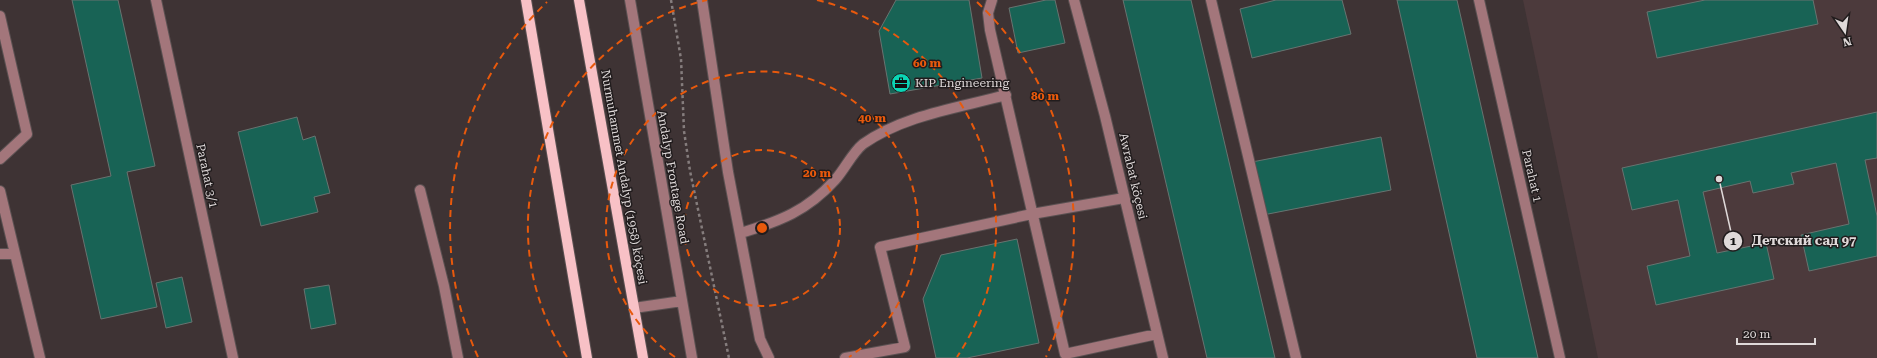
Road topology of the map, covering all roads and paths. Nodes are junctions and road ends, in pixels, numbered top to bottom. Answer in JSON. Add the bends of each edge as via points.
{"nodes":[{"id":1,"x":156,"y":0,"type":"edge"},
{"id":2,"x":526,"y":0,"type":"edge"},
{"id":3,"x":579,"y":0,"type":"edge"},
{"id":4,"x":630,"y":0,"type":"edge"},
{"id":5,"x":671,"y":0,"type":"edge"},
{"id":6,"x":702,"y":0,"type":"edge"},
{"id":7,"x":992,"y":0,"type":"edge"},
{"id":8,"x":1074,"y":0,"type":"edge"},
{"id":9,"x":1211,"y":0,"type":"edge"},
{"id":10,"x":1478,"y":0,"type":"edge"},
{"id":11,"x":0,"y":16,"type":"edge"},
{"id":12,"x":1006,"y":95,"type":"junction"},
{"id":13,"x":0,"y":159,"type":"edge"},
{"id":14,"x":420,"y":190,"type":"dead end"},
{"id":15,"x":0,"y":191,"type":"edge"},
{"id":16,"x":1124,"y":198,"type":"junction"},
{"id":17,"x":1032,"y":214,"type":"junction"},
{"id":18,"x":741,"y":233,"type":"junction"},
{"id":19,"x":0,"y":254,"type":"edge"},
{"id":20,"x":15,"y":254,"type":"junction"},
{"id":21,"x":682,"y":301,"type":"junction"},
{"id":22,"x":634,"y":308,"type":"junction"},
{"id":23,"x":1157,"y":334,"type":"junction"},
{"id":24,"x":40,"y":358,"type":"edge"},
{"id":25,"x":233,"y":358,"type":"edge"},
{"id":26,"x":458,"y":358,"type":"edge"},
{"id":27,"x":588,"y":358,"type":"edge"},
{"id":28,"x":643,"y":358,"type":"edge"},
{"id":29,"x":692,"y":358,"type":"edge"},
{"id":30,"x":729,"y":358,"type":"edge"},
{"id":31,"x":769,"y":358,"type":"edge"},
{"id":32,"x":845,"y":358,"type":"edge"},
{"id":33,"x":1163,"y":358,"type":"edge"},
{"id":34,"x":1296,"y":358,"type":"edge"},
{"id":35,"x":1560,"y":358,"type":"edge"}],
"edges":[{"from":1,"to":25,"type":"street","name":"Parahat 3/1"},
{"from":2,"to":27,"type":"main road"},
{"from":3,"to":22,"type":"main road","name":"Nurmuhammet Andalyp (1958) köçesi"},
{"from":4,"to":21,"type":"street","name":"Andalyp Frontage Road"},
{"from":5,"to":30,"type":"path","via":[[681,59],[684,131],[690,171]]},
{"from":6,"to":18,"type":"street","via":[[728,172]]},
{"from":7,"to":12,"type":"street","via":[[988,13],[990,30]]},
{"from":8,"to":16,"type":"street","name":"Awrabat köçesi"},
{"from":9,"to":34,"type":"street"},
{"from":10,"to":35,"type":"street","name":"Parahat 1"},
{"from":11,"to":13,"type":"street","via":[[27,134]]},
{"from":12,"to":17,"type":"street"},
{"from":12,"to":18,"type":"street","via":[[898,124],[862,145],[816,200],[783,219]]},
{"from":14,"to":26,"type":"street","via":[[444,286]]},
{"from":15,"to":20,"type":"street"},
{"from":16,"to":17,"type":"street"},
{"from":16,"to":23,"type":"street","name":"Awrabat köçesi"},
{"from":17,"to":23,"type":"street","via":[[1065,354]]},
{"from":17,"to":32,"type":"street","via":[[880,247],[905,347]]},
{"from":18,"to":31,"type":"street","via":[[760,339]]},
{"from":19,"to":20,"type":"street"},
{"from":20,"to":24,"type":"street"},
{"from":21,"to":22,"type":"street"},
{"from":21,"to":29,"type":"street","name":"Andalyp Frontage Road"},
{"from":22,"to":28,"type":"main road","name":"Nurmuhammet Andalyp (1958) köçesi"},
{"from":23,"to":33,"type":"street","name":"Awrabat köçesi"}]}
